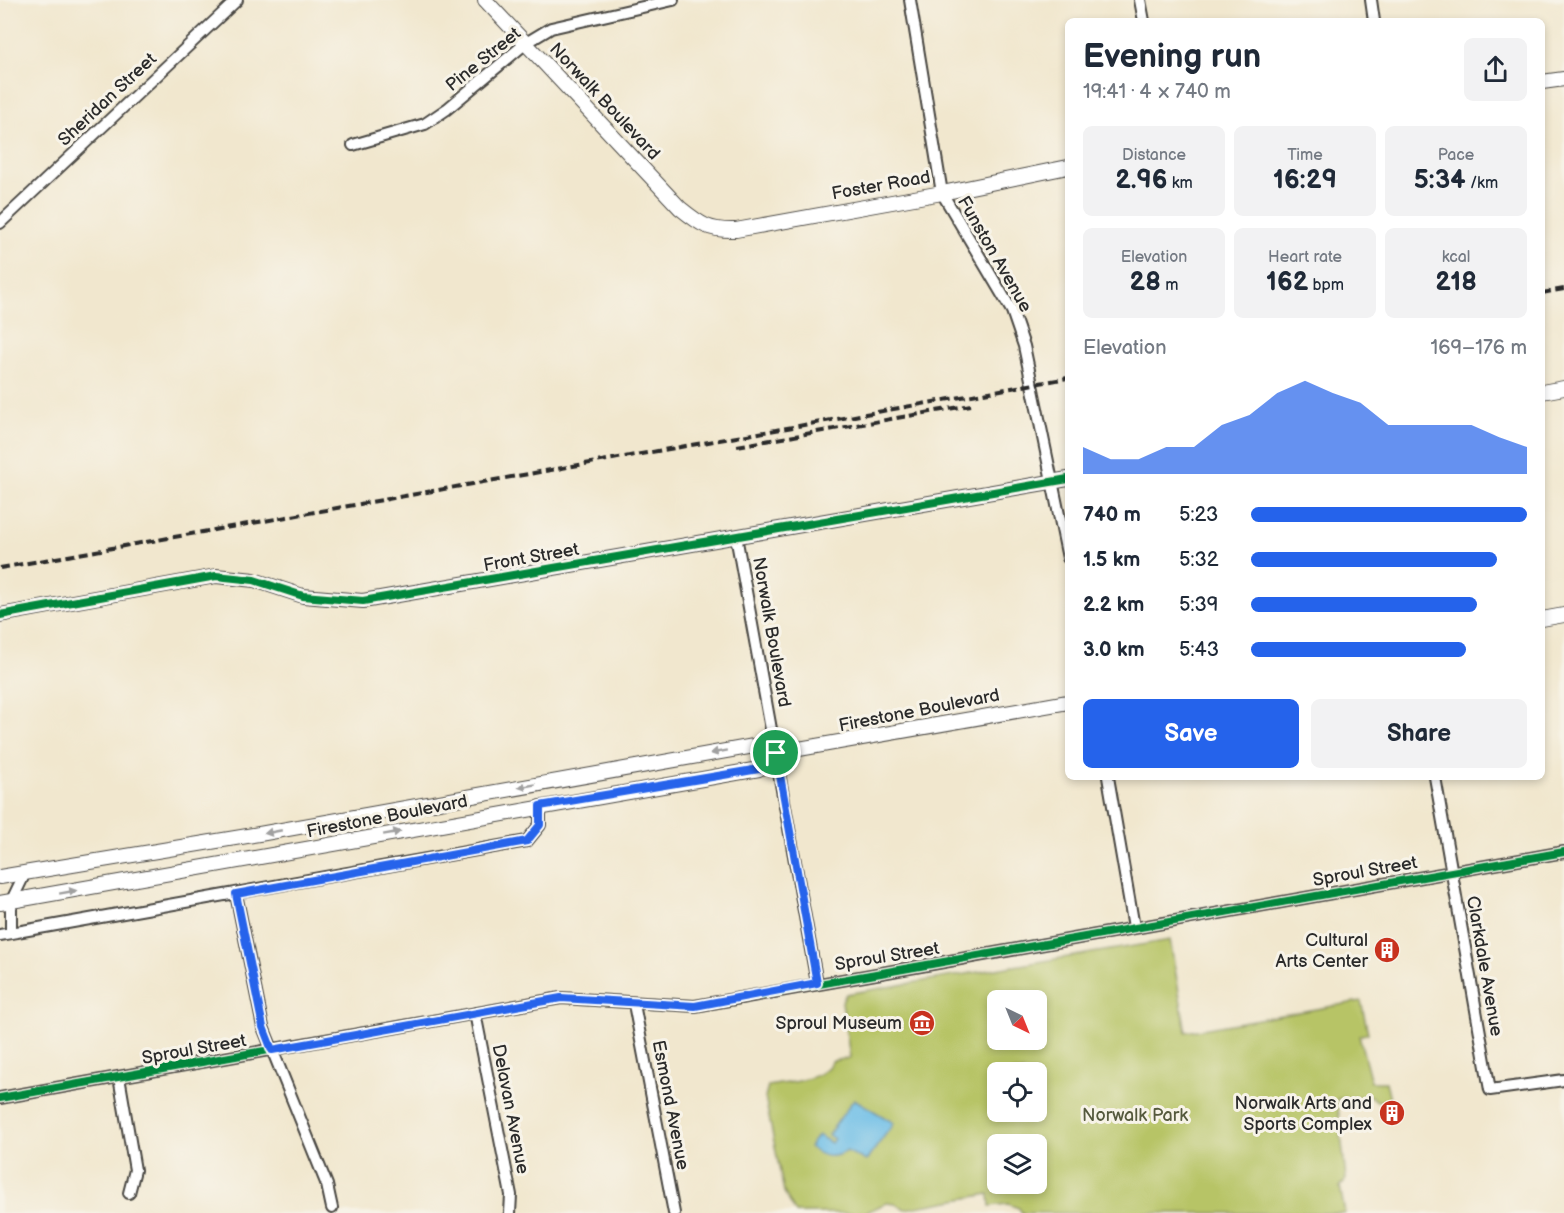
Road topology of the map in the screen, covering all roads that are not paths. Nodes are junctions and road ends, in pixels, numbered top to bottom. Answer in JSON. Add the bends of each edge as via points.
{"nodes":[{"id":1,"x":237,"y":0,"type":"edge"},
{"id":2,"x":485,"y":0,"type":"edge"},
{"id":3,"x":673,"y":0,"type":"edge"},
{"id":4,"x":909,"y":0,"type":"edge"},
{"id":5,"x":1140,"y":0,"type":"edge"},
{"id":6,"x":1371,"y":0,"type":"edge"},
{"id":7,"x":1143,"y":18,"type":"edge"},
{"id":8,"x":1374,"y":18,"type":"edge"},
{"id":9,"x":526,"y":43,"type":"junction"},
{"id":10,"x":1564,"y":79,"type":"edge"},
{"id":11,"x":1545,"y":82,"type":"edge"},
{"id":12,"x":353,"y":145,"type":"dead end"},
{"id":13,"x":1065,"y":168,"type":"edge"},
{"id":14,"x":942,"y":193,"type":"junction"},
{"id":15,"x":0,"y":223,"type":"edge"},
{"id":16,"x":701,"y":224,"type":"joint"},
{"id":17,"x":1564,"y":388,"type":"edge"},
{"id":18,"x":1545,"y":391,"type":"edge"},
{"id":19,"x":1061,"y":481,"type":"edge"},
{"id":20,"x":1065,"y":525,"type":"edge"},
{"id":21,"x":736,"y":536,"type":"junction"},
{"id":22,"x":0,"y":615,"type":"edge"},
{"id":23,"x":1564,"y":615,"type":"edge"},
{"id":24,"x":1545,"y":618,"type":"edge"},
{"id":25,"x":1065,"y":703,"type":"edge"},
{"id":26,"x":776,"y":753,"type":"junction"},
{"id":27,"x":1109,"y":780,"type":"edge"},
{"id":28,"x":1436,"y":780,"type":"edge"},
{"id":29,"x":540,"y":806,"type":"junction"},
{"id":30,"x":1564,"y":852,"type":"edge"},
{"id":31,"x":1452,"y":871,"type":"junction"},
{"id":32,"x":25,"y":873,"type":"junction"},
{"id":33,"x":0,"y":877,"type":"edge"},
{"id":34,"x":236,"y":894,"type":"junction"},
{"id":35,"x":5,"y":903,"type":"edge"},
{"id":36,"x":1134,"y":927,"type":"junction"},
{"id":37,"x":6,"y":934,"type":"edge"},
{"id":38,"x":817,"y":983,"type":"junction"},
{"id":39,"x":634,"y":1004,"type":"junction"},
{"id":40,"x":475,"y":1013,"type":"junction"},
{"id":41,"x":272,"y":1050,"type":"junction"},
{"id":42,"x":119,"y":1077,"type":"junction"},
{"id":43,"x":1564,"y":1080,"type":"edge"},
{"id":44,"x":0,"y":1098,"type":"edge"},
{"id":45,"x":129,"y":1193,"type":"dead end"},
{"id":46,"x":332,"y":1208,"type":"dead end"},
{"id":47,"x":510,"y":1213,"type":"edge"},
{"id":48,"x":674,"y":1213,"type":"edge"}],
"edges":[{"from":1,"to":15,"type":"street","name":"Sheridan Street"},
{"from":2,"to":9,"type":"street","name":"Norwalk Boulevard"},
{"from":3,"to":9,"type":"street","name":"Pine Street","via":[[551,28]]},
{"from":4,"to":14,"type":"street","name":"Funston Avenue"},
{"from":5,"to":7,"type":"street"},
{"from":6,"to":8,"type":"street"},
{"from":9,"to":12,"type":"street","name":"Pine Street","via":[[425,124]]},
{"from":9,"to":16,"type":"street","name":"Norwalk Boulevard","via":[[680,208]]},
{"from":10,"to":11,"type":"street"},
{"from":13,"to":14,"type":"street","name":"Foster Road"},
{"from":14,"to":16,"type":"street","name":"Foster Road","via":[[736,230],[717,231]]},
{"from":14,"to":19,"type":"street","name":"Funston Avenue","via":[[1012,311],[1024,346],[1037,417]]},
{"from":17,"to":18,"type":"street"},
{"from":19,"to":20,"type":"street","name":"Funston Avenue"},
{"from":19,"to":21,"type":"street","name":"Front Street"},
{"from":21,"to":22,"type":"street","name":"Front Street","via":[[363,601],[303,596],[254,580],[216,576]]},
{"from":21,"to":26,"type":"street","name":"Norwalk Boulevard"},
{"from":23,"to":24,"type":"street"},
{"from":25,"to":26,"type":"street","name":"Firestone Boulevard"},
{"from":26,"to":29,"type":"street","name":"Firestone Boulevard","via":[[759,769]]},
{"from":26,"to":32,"type":"street","name":"Firestone Boulevard","one_way":true,"via":[[754,746]]},
{"from":26,"to":38,"type":"street","name":"Norwalk Boulevard"},
{"from":27,"to":36,"type":"street"},
{"from":28,"to":31,"type":"street","name":"Clarkdale Avenue"},
{"from":29,"to":34,"type":"street","via":[[540,825],[527,841]]},
{"from":35,"to":29,"type":"street","name":"Firestone Boulevard","one_way":true},
{"from":30,"to":31,"type":"street","name":"Sproul Street"},
{"from":31,"to":36,"type":"street","name":"Sproul Street"},
{"from":31,"to":43,"type":"street","name":"Clarkdale Avenue","via":[[1490,1090]]},
{"from":32,"to":33,"type":"street","name":"Firestone Boulevard"},
{"from":32,"to":35,"type":"street"},
{"from":34,"to":37,"type":"street"},
{"from":34,"to":41,"type":"street","via":[[263,1027]]},
{"from":35,"to":37,"type":"street"},
{"from":36,"to":38,"type":"street","name":"Sproul Street"},
{"from":38,"to":39,"type":"street","name":"Sproul Street","via":[[695,1006]]},
{"from":39,"to":40,"type":"street","name":"Sproul Street","via":[[561,998]]},
{"from":39,"to":48,"type":"street","name":"Esmond Avenue"},
{"from":40,"to":41,"type":"street","name":"Sproul Street"},
{"from":40,"to":47,"type":"street","name":"Delavan Avenue","via":[[511,1195]]},
{"from":41,"to":42,"type":"street","name":"Sproul Street"},
{"from":41,"to":46,"type":"street","via":[[327,1185]]},
{"from":42,"to":44,"type":"street","name":"Sproul Street"},
{"from":42,"to":45,"type":"street","via":[[135,1170]]}]}
